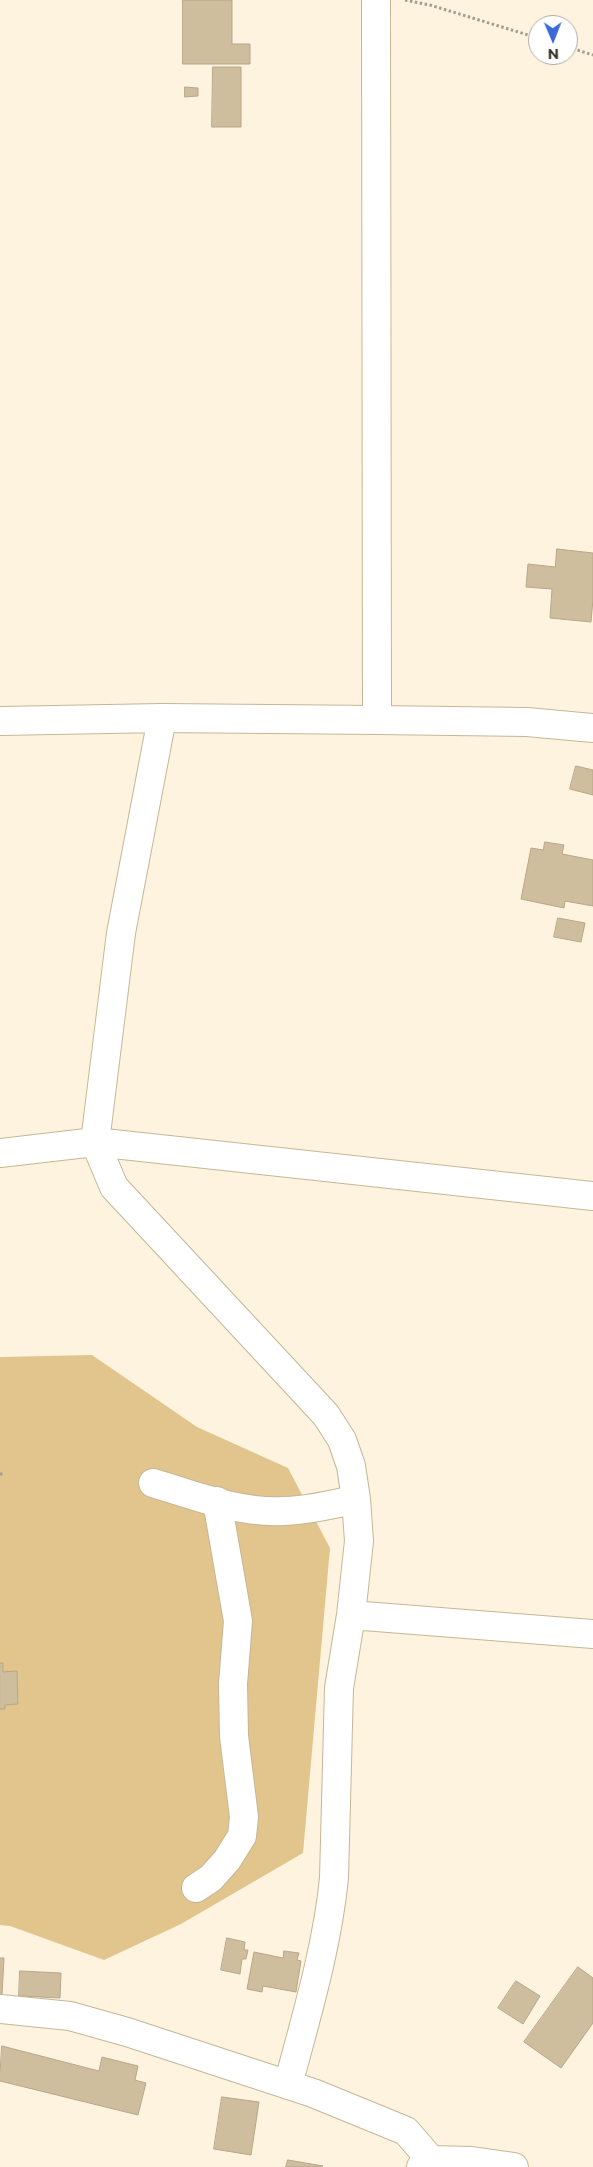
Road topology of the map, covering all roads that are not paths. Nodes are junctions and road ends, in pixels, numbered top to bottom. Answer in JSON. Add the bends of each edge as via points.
{"nodes":[{"id":1,"x":376,"y":0,"type":"edge"},
{"id":2,"x":162,"y":718,"type":"junction"},
{"id":3,"x":377,"y":720,"type":"junction"},
{"id":4,"x":0,"y":721,"type":"edge"},
{"id":5,"x":593,"y":728,"type":"edge"},
{"id":6,"x":95,"y":1142,"type":"junction"},
{"id":7,"x":0,"y":1153,"type":"edge"},
{"id":8,"x":593,"y":1196,"type":"edge"},
{"id":9,"x":153,"y":1482,"type":"dead end"},
{"id":10,"x":356,"y":1499,"type":"junction"},
{"id":11,"x":217,"y":1501,"type":"junction"},
{"id":12,"x":351,"y":1615,"type":"junction"},
{"id":13,"x":593,"y":1634,"type":"edge"},
{"id":14,"x":196,"y":1888,"type":"dead end"},
{"id":15,"x":0,"y":2009,"type":"edge"},
{"id":16,"x":288,"y":2085,"type":"junction"},
{"id":17,"x":426,"y":2164,"type":"edge"},
{"id":18,"x":514,"y":2167,"type":"edge"}],
"edges":[{"from":1,"to":3,"type":"street"},
{"from":2,"to":3,"type":"street"},
{"from":2,"to":4,"type":"street"},
{"from":2,"to":6,"type":"street","via":[[121,933]]},
{"from":3,"to":5,"type":"street","via":[[527,722]]},
{"from":6,"to":7,"type":"street"},
{"from":6,"to":8,"type":"street"},
{"from":6,"to":10,"type":"street","via":[[114,1187],[326,1415],[342,1440],[351,1466]]},
{"from":9,"to":11,"type":"street"},
{"from":10,"to":11,"type":"street","via":[[283,1511]]},
{"from":10,"to":12,"type":"street","via":[[359,1540]]},
{"from":11,"to":14,"type":"street","via":[[238,1620],[233,1684],[234,1736],[244,1817],[242,1836],[227,1860],[211,1878]]},
{"from":12,"to":13,"type":"street"},
{"from":12,"to":16,"type":"street","via":[[339,1688],[331,1905],[324,1947]]},
{"from":15,"to":16,"type":"street","via":[[70,2016]]},
{"from":16,"to":17,"type":"street","via":[[406,2131]]},
{"from":17,"to":18,"type":"street","via":[[472,2160]]}]}
